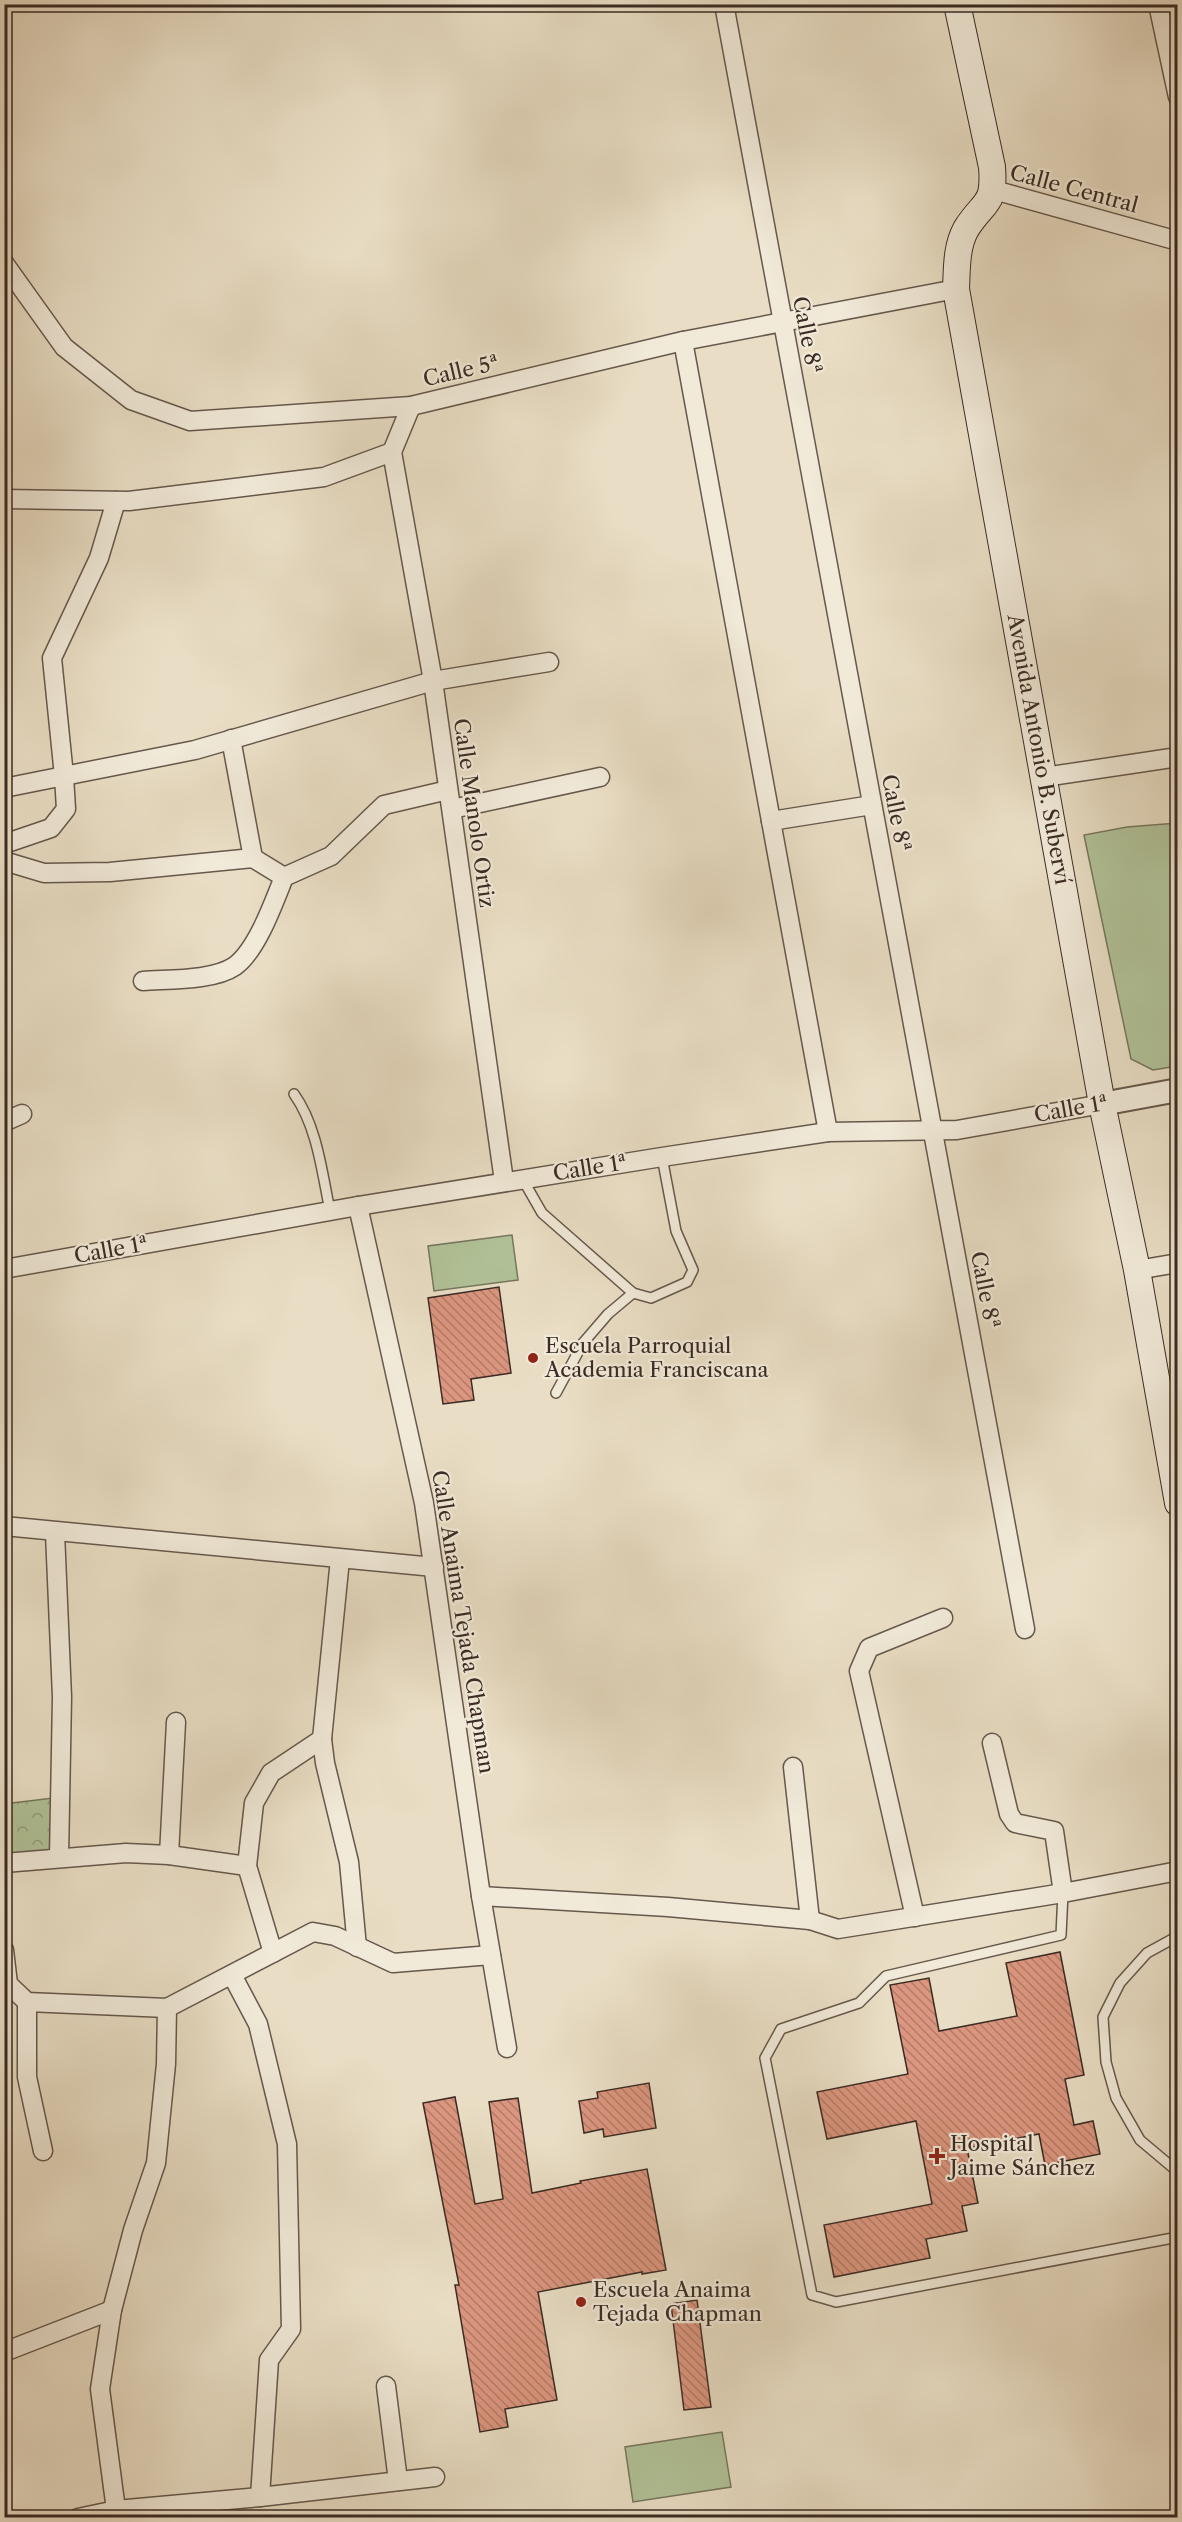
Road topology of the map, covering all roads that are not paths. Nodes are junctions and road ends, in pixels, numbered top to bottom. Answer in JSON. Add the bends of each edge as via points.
{"nodes":[{"id":1,"x":724,"y":4,"type":"edge"},
{"id":2,"x":957,"y":4,"type":"edge"},
{"id":3,"x":1158,"y":4,"type":"edge"},
{"id":4,"x":1178,"y":97,"type":"edge"},
{"id":5,"x":994,"y":190,"type":"junction"},
{"id":6,"x":1178,"y":241,"type":"edge"},
{"id":7,"x":4,"y":262,"type":"edge"},
{"id":8,"x":956,"y":289,"type":"junction"},
{"id":9,"x":782,"y":322,"type":"junction"},
{"id":10,"x":683,"y":341,"type":"junction"},
{"id":11,"x":411,"y":406,"type":"junction"},
{"id":12,"x":392,"y":452,"type":"junction"},
{"id":13,"x":4,"y":499,"type":"edge"},
{"id":14,"x":116,"y":501,"type":"junction"},
{"id":15,"x":549,"y":662,"type":"dead end"},
{"id":16,"x":433,"y":681,"type":"junction"},
{"id":17,"x":231,"y":739,"type":"junction"},
{"id":18,"x":1178,"y":757,"type":"edge"},
{"id":19,"x":63,"y":776,"type":"junction"},
{"id":20,"x":600,"y":777,"type":"dead end"},
{"id":21,"x":1044,"y":777,"type":"junction"},
{"id":22,"x":4,"y":788,"type":"edge"},
{"id":23,"x":448,"y":790,"type":"junction"},
{"id":24,"x":872,"y":805,"type":"junction"},
{"id":25,"x":452,"y":808,"type":"junction"},
{"id":26,"x":771,"y":821,"type":"junction"},
{"id":27,"x":4,"y":844,"type":"edge"},
{"id":28,"x":253,"y":858,"type":"junction"},
{"id":29,"x":4,"y":861,"type":"edge"},
{"id":30,"x":284,"y":877,"type":"junction"},
{"id":31,"x":143,"y":981,"type":"dead end"},
{"id":32,"x":1178,"y":1090,"type":"edge"},
{"id":33,"x":294,"y":1094,"type":"dead end"},
{"id":34,"x":1102,"y":1104,"type":"junction"},
{"id":35,"x":22,"y":1114,"type":"dead end"},
{"id":36,"x":4,"y":1122,"type":"edge"},
{"id":37,"x":932,"y":1130,"type":"junction"},
{"id":38,"x":828,"y":1132,"type":"junction"},
{"id":39,"x":662,"y":1157,"type":"junction"},
{"id":40,"x":513,"y":1180,"type":"junction"},
{"id":41,"x":358,"y":1206,"type":"junction"},
{"id":42,"x":330,"y":1211,"type":"junction"},
{"id":43,"x":1178,"y":1263,"type":"edge"},
{"id":44,"x":4,"y":1269,"type":"edge"},
{"id":45,"x":1137,"y":1270,"type":"junction"},
{"id":46,"x":633,"y":1293,"type":"junction"},
{"id":47,"x":556,"y":1393,"type":"dead end"},
{"id":48,"x":1172,"y":1443,"type":"edge"},
{"id":49,"x":1178,"y":1503,"type":"edge"},
{"id":50,"x":4,"y":1526,"type":"edge"},
{"id":51,"x":55,"y":1533,"type":"junction"},
{"id":52,"x":340,"y":1559,"type":"junction"},
{"id":53,"x":434,"y":1567,"type":"junction"},
{"id":54,"x":943,"y":1618,"type":"dead end"},
{"id":55,"x":1025,"y":1629,"type":"dead end"},
{"id":56,"x":176,"y":1722,"type":"dead end"},
{"id":57,"x":322,"y":1739,"type":"junction"},
{"id":58,"x":992,"y":1743,"type":"dead end"},
{"id":59,"x":793,"y":1767,"type":"dead end"},
{"id":60,"x":169,"y":1855,"type":"junction"},
{"id":61,"x":59,"y":1857,"type":"junction"},
{"id":62,"x":4,"y":1863,"type":"edge"},
{"id":63,"x":247,"y":1866,"type":"junction"},
{"id":64,"x":1178,"y":1871,"type":"edge"},
{"id":65,"x":1063,"y":1893,"type":"junction"},
{"id":66,"x":481,"y":1896,"type":"junction"},
{"id":67,"x":915,"y":1917,"type":"junction"},
{"id":68,"x":810,"y":1920,"type":"junction"},
{"id":69,"x":1178,"y":1936,"type":"edge"},
{"id":70,"x":357,"y":1947,"type":"junction"},
{"id":71,"x":4,"y":1950,"type":"edge"},
{"id":72,"x":273,"y":1953,"type":"junction"},
{"id":73,"x":491,"y":1955,"type":"junction"},
{"id":74,"x":232,"y":1975,"type":"junction"},
{"id":75,"x":6,"y":1983,"type":"edge"},
{"id":76,"x":27,"y":2002,"type":"junction"},
{"id":77,"x":167,"y":2008,"type":"junction"},
{"id":78,"x":507,"y":2048,"type":"dead end"},
{"id":79,"x":43,"y":2151,"type":"dead end"},
{"id":80,"x":1178,"y":2172,"type":"edge"},
{"id":81,"x":1178,"y":2236,"type":"edge"},
{"id":82,"x":112,"y":2310,"type":"junction"},
{"id":83,"x":4,"y":2352,"type":"edge"},
{"id":84,"x":386,"y":2385,"type":"dead end"},
{"id":85,"x":435,"y":2477,"type":"dead end"},
{"id":86,"x":398,"y":2481,"type":"junction"},
{"id":87,"x":260,"y":2497,"type":"junction"},
{"id":88,"x":116,"y":2510,"type":"junction"},
{"id":89,"x":78,"y":2517,"type":"edge"}],
"edges":[{"from":1,"to":9,"type":"street","name":"Calle 8ª"},
{"from":2,"to":5,"type":"main road"},
{"from":3,"to":4,"type":"street"},
{"from":5,"to":6,"type":"street","name":"Calle Central"},
{"from":5,"to":8,"type":"main road","name":"Avenida Antonio B. Suberví","via":[[966,229],[958,250]]},
{"from":7,"to":11,"type":"street","via":[[64,347],[130,400],[190,421]]},
{"from":8,"to":9,"type":"street","name":"Calle 5ª"},
{"from":8,"to":21,"type":"main road","name":"Avenida Antonio B. Suberví"},
{"from":9,"to":10,"type":"street","name":"Calle 5ª"},
{"from":9,"to":24,"type":"street","name":"Calle 8ª"},
{"from":10,"to":11,"type":"street","name":"Calle 5ª"},
{"from":10,"to":26,"type":"street"},
{"from":11,"to":12,"type":"street","name":"Calle 5ª"},
{"from":12,"to":14,"type":"street","via":[[324,477]]},
{"from":12,"to":16,"type":"street","name":"Calle Manolo Ortiz"},
{"from":13,"to":14,"type":"street"},
{"from":14,"to":19,"type":"street","via":[[99,558],[52,658]]},
{"from":15,"to":16,"type":"street"},
{"from":16,"to":17,"type":"street"},
{"from":16,"to":23,"type":"street","name":"Calle Manolo Ortiz"},
{"from":17,"to":19,"type":"street"},
{"from":17,"to":28,"type":"street"},
{"from":18,"to":21,"type":"street"},
{"from":19,"to":22,"type":"street"},
{"from":19,"to":27,"type":"street","via":[[66,809],[51,828]]},
{"from":20,"to":25,"type":"street"},
{"from":21,"to":34,"type":"main road","name":"Avenida Antonio B. Suberví"},
{"from":23,"to":25,"type":"street","name":"Calle Manolo Ortiz"},
{"from":23,"to":30,"type":"street","via":[[384,805],[331,856]]},
{"from":24,"to":26,"type":"street"},
{"from":24,"to":37,"type":"street","name":"Calle 8ª"},
{"from":25,"to":40,"type":"street","name":"Calle Manolo Ortiz"},
{"from":26,"to":38,"type":"street"},
{"from":28,"to":29,"type":"street","via":[[110,872],[44,873]]},
{"from":28,"to":30,"type":"street"},
{"from":30,"to":31,"type":"street","via":[[258,937],[235,966],[205,976]]},
{"from":32,"to":34,"type":"street","name":"Calle 1ª"},
{"from":33,"to":42,"type":"lane","via":[[303,1107],[317,1152]]},
{"from":34,"to":37,"type":"street","name":"Calle 1ª","via":[[957,1130]]},
{"from":34,"to":45,"type":"main road","name":"Avenida Antonio B. Suberví"},
{"from":35,"to":36,"type":"street"},
{"from":37,"to":38,"type":"street","name":"Calle 1ª"},
{"from":37,"to":55,"type":"street","name":"Calle 8ª"},
{"from":38,"to":39,"type":"street","name":"Calle 1ª"},
{"from":39,"to":40,"type":"street","name":"Calle 1ª"},
{"from":39,"to":46,"type":"lane","via":[[676,1231],[693,1270],[687,1282],[651,1298]]},
{"from":40,"to":41,"type":"street","name":"Calle 1ª"},
{"from":40,"to":46,"type":"lane","via":[[542,1213]]},
{"from":41,"to":42,"type":"street","name":"Calle 1ª"},
{"from":41,"to":53,"type":"street","name":"Calle Anaima Tejada Chapman","via":[[424,1503]]},
{"from":42,"to":44,"type":"street","name":"Calle 1ª"},
{"from":43,"to":45,"type":"street"},
{"from":45,"to":48,"type":"main road","name":"Avenida Antonio B. Suberví"},
{"from":46,"to":47,"type":"lane","via":[[583,1343]]},
{"from":48,"to":49,"type":"main road","name":"Avenida Antonio B. Suberví"},
{"from":50,"to":51,"type":"street"},
{"from":51,"to":52,"type":"street"},
{"from":51,"to":61,"type":"street","via":[[62,1696]]},
{"from":52,"to":53,"type":"street"},
{"from":52,"to":57,"type":"street"},
{"from":53,"to":66,"type":"street","name":"Calle Anaima Tejada Chapman"},
{"from":54,"to":67,"type":"street","via":[[869,1648],[859,1671]]},
{"from":56,"to":60,"type":"street"},
{"from":57,"to":63,"type":"street","via":[[271,1773],[254,1803]]},
{"from":57,"to":70,"type":"street","via":[[349,1862]]},
{"from":58,"to":65,"type":"street","via":[[1009,1814],[1015,1823],[1054,1831]]},
{"from":59,"to":68,"type":"street"},
{"from":60,"to":61,"type":"street"},
{"from":60,"to":63,"type":"street"},
{"from":61,"to":62,"type":"street"},
{"from":63,"to":72,"type":"street"},
{"from":64,"to":65,"type":"street"},
{"from":65,"to":67,"type":"street"},
{"from":65,"to":81,"type":"lane","via":[[1061,1935],[886,1976],[859,2003],[781,2029],[765,2058],[812,2295],[836,2302]]},
{"from":66,"to":68,"type":"street"},
{"from":66,"to":73,"type":"street","name":"Calle Anaima Tejada Chapman"},
{"from":67,"to":68,"type":"street","via":[[838,1929]]},
{"from":69,"to":80,"type":"lane","via":[[1147,1953],[1120,1983],[1103,2017],[1106,2062],[1116,2098],[1140,2140]]},
{"from":70,"to":72,"type":"street","via":[[335,1936],[313,1932]]},
{"from":70,"to":73,"type":"street","via":[[393,1963]]},
{"from":71,"to":75,"type":"street"},
{"from":72,"to":74,"type":"street"},
{"from":73,"to":78,"type":"street","name":"Calle Anaima Tejada Chapman"},
{"from":74,"to":77,"type":"street"},
{"from":74,"to":87,"type":"street","via":[[258,2024],[287,2144],[291,2329],[269,2360]]},
{"from":75,"to":76,"type":"street"},
{"from":76,"to":77,"type":"street"},
{"from":76,"to":79,"type":"street","via":[[27,2077]]},
{"from":77,"to":82,"type":"street","via":[[156,2163]]},
{"from":82,"to":83,"type":"street"},
{"from":82,"to":88,"type":"street","via":[[100,2389]]},
{"from":84,"to":86,"type":"street"},
{"from":85,"to":86,"type":"street"},
{"from":86,"to":87,"type":"street"},
{"from":87,"to":88,"type":"street"},
{"from":88,"to":89,"type":"street"}]}
